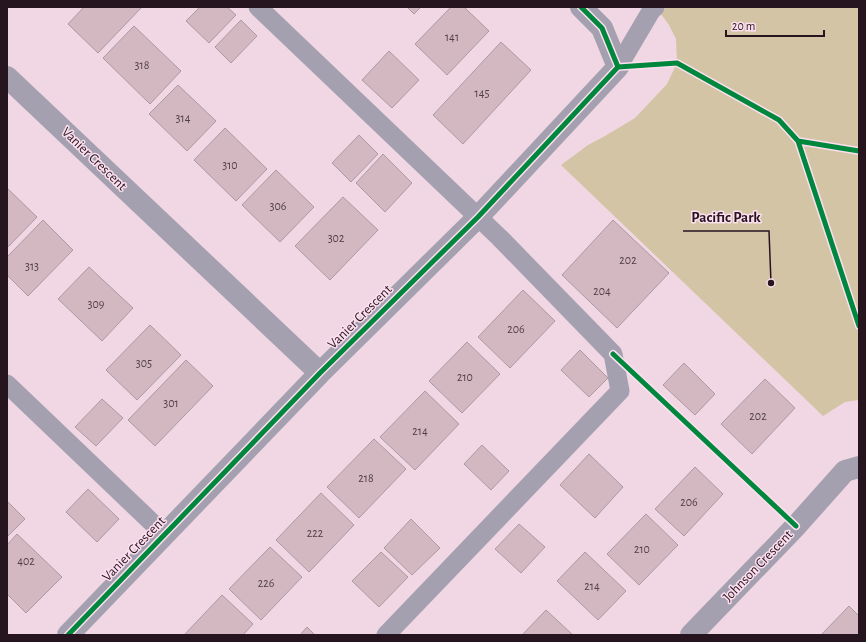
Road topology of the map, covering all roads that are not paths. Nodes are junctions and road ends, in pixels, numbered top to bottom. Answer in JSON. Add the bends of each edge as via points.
{"nodes":[{"id":1,"x":258,"y":7,"type":"edge"},
{"id":2,"x":581,"y":7,"type":"edge"},
{"id":3,"x":655,"y":7,"type":"edge"},
{"id":4,"x":618,"y":67,"type":"junction"},
{"id":5,"x":7,"y":77,"type":"edge"},
{"id":6,"x":478,"y":217,"type":"junction"},
{"id":7,"x":320,"y":373,"type":"junction"},
{"id":8,"x":7,"y":384,"type":"edge"},
{"id":9,"x":859,"y":467,"type":"edge"},
{"id":10,"x":165,"y":535,"type":"junction"},
{"id":11,"x":68,"y":635,"type":"edge"},
{"id":12,"x":386,"y":635,"type":"edge"},
{"id":13,"x":691,"y":635,"type":"edge"}],
"edges":[{"from":1,"to":6,"type":"lane"},
{"from":2,"to":4,"type":"street","via":[[602,28]]},
{"from":3,"to":4,"type":"lane"},
{"from":4,"to":6,"type":"street","name":"Vanier Crescent"},
{"from":5,"to":7,"type":"street","name":"Vanier Crescent"},
{"from":6,"to":7,"type":"street","name":"Vanier Crescent"},
{"from":6,"to":12,"type":"lane","via":[[613,354],[620,390]]},
{"from":7,"to":10,"type":"street","name":"Vanier Crescent"},
{"from":8,"to":10,"type":"lane"},
{"from":9,"to":13,"type":"street","name":"Johnson Crescent","via":[[845,471]]},
{"from":10,"to":11,"type":"street","name":"Vanier Crescent"}]}
